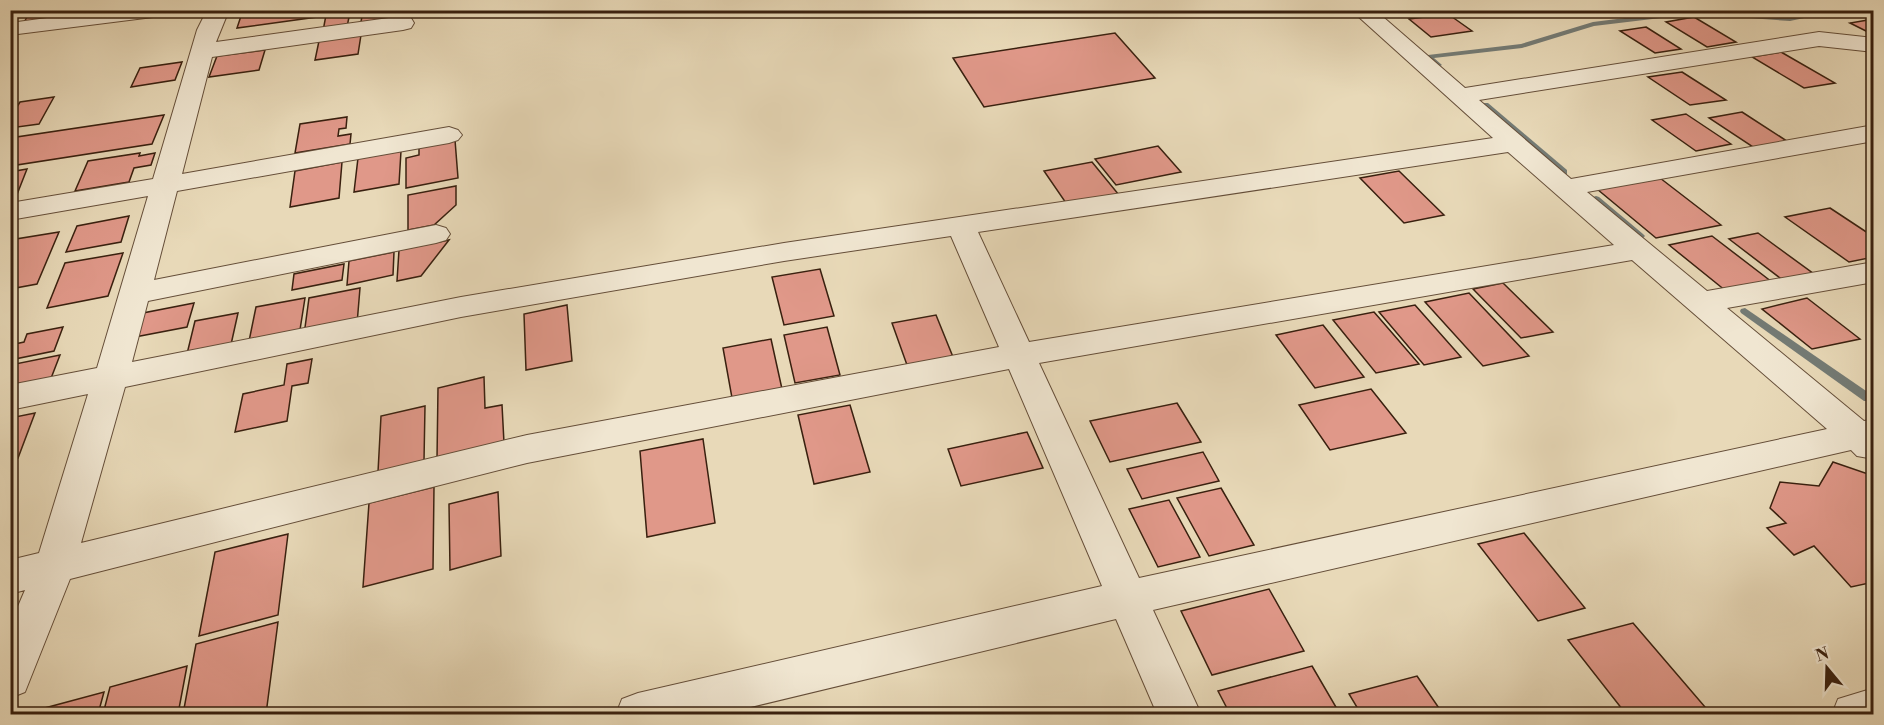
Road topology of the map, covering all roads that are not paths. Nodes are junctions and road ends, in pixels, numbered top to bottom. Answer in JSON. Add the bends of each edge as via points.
{"nodes":[{"id":1,"x":161,"y":10,"type":"edge"},
{"id":2,"x":218,"y":10,"type":"edge"},
{"id":3,"x":1361,"y":10,"type":"edge"},
{"id":4,"x":403,"y":23,"type":"dead end"},
{"id":5,"x":12,"y":29,"type":"dead end"},
{"id":6,"x":1872,"y":47,"type":"edge"},
{"id":7,"x":202,"y":51,"type":"junction"},
{"id":8,"x":1459,"y":96,"type":"junction"},
{"id":9,"x":1874,"y":133,"type":"edge"},
{"id":10,"x":449,"y":135,"type":"dead end"},
{"id":11,"x":1513,"y":143,"type":"junction"},
{"id":12,"x":166,"y":185,"type":"junction"},
{"id":13,"x":1565,"y":188,"type":"junction"},
{"id":14,"x":10,"y":212,"type":"edge"},
{"id":15,"x":961,"y":225,"type":"junction"},
{"id":16,"x":436,"y":234,"type":"dead end"},
{"id":17,"x":1638,"y":250,"type":"junction"},
{"id":18,"x":1874,"y":272,"type":"edge"},
{"id":19,"x":135,"y":294,"type":"junction"},
{"id":20,"x":1699,"y":303,"type":"junction"},
{"id":21,"x":1020,"y":356,"type":"junction"},
{"id":22,"x":110,"y":378,"type":"junction"},
{"id":23,"x":10,"y":398,"type":"edge"},
{"id":24,"x":1868,"y":439,"type":"edge"},
{"id":25,"x":54,"y":567,"type":"junction"},
{"id":26,"x":10,"y":577,"type":"edge"},
{"id":27,"x":1128,"y":598,"type":"junction"},
{"id":28,"x":10,"y":678,"type":"edge"},
{"id":29,"x":1874,"y":709,"type":"edge"},
{"id":30,"x":638,"y":714,"type":"edge"},
{"id":31,"x":1179,"y":714,"type":"edge"},
{"id":32,"x":1854,"y":714,"type":"edge"}],
"edges":[{"from":1,"to":5,"type":"street"},
{"from":2,"to":7,"type":"street"},
{"from":3,"to":8,"type":"street"},
{"from":4,"to":7,"type":"street"},
{"from":6,"to":8,"type":"street","via":[[1819,39]]},
{"from":7,"to":12,"type":"street"},
{"from":8,"to":11,"type":"street"},
{"from":9,"to":13,"type":"street"},
{"from":10,"to":12,"type":"street"},
{"from":11,"to":13,"type":"street"},
{"from":11,"to":15,"type":"street"},
{"from":12,"to":14,"type":"street"},
{"from":12,"to":19,"type":"street"},
{"from":13,"to":17,"type":"street"},
{"from":15,"to":21,"type":"street"},
{"from":15,"to":22,"type":"street","via":[[461,307]]},
{"from":16,"to":19,"type":"street"},
{"from":17,"to":20,"type":"street"},
{"from":17,"to":21,"type":"street"},
{"from":18,"to":20,"type":"street"},
{"from":19,"to":22,"type":"street"},
{"from":20,"to":24,"type":"street"},
{"from":21,"to":25,"type":"street","via":[[526,449]]},
{"from":21,"to":27,"type":"street"},
{"from":22,"to":23,"type":"street"},
{"from":22,"to":25,"type":"street"},
{"from":24,"to":27,"type":"street"},
{"from":25,"to":26,"type":"street"},
{"from":25,"to":28,"type":"street"},
{"from":27,"to":30,"type":"street"},
{"from":27,"to":31,"type":"street"},
{"from":29,"to":32,"type":"street"}]}
